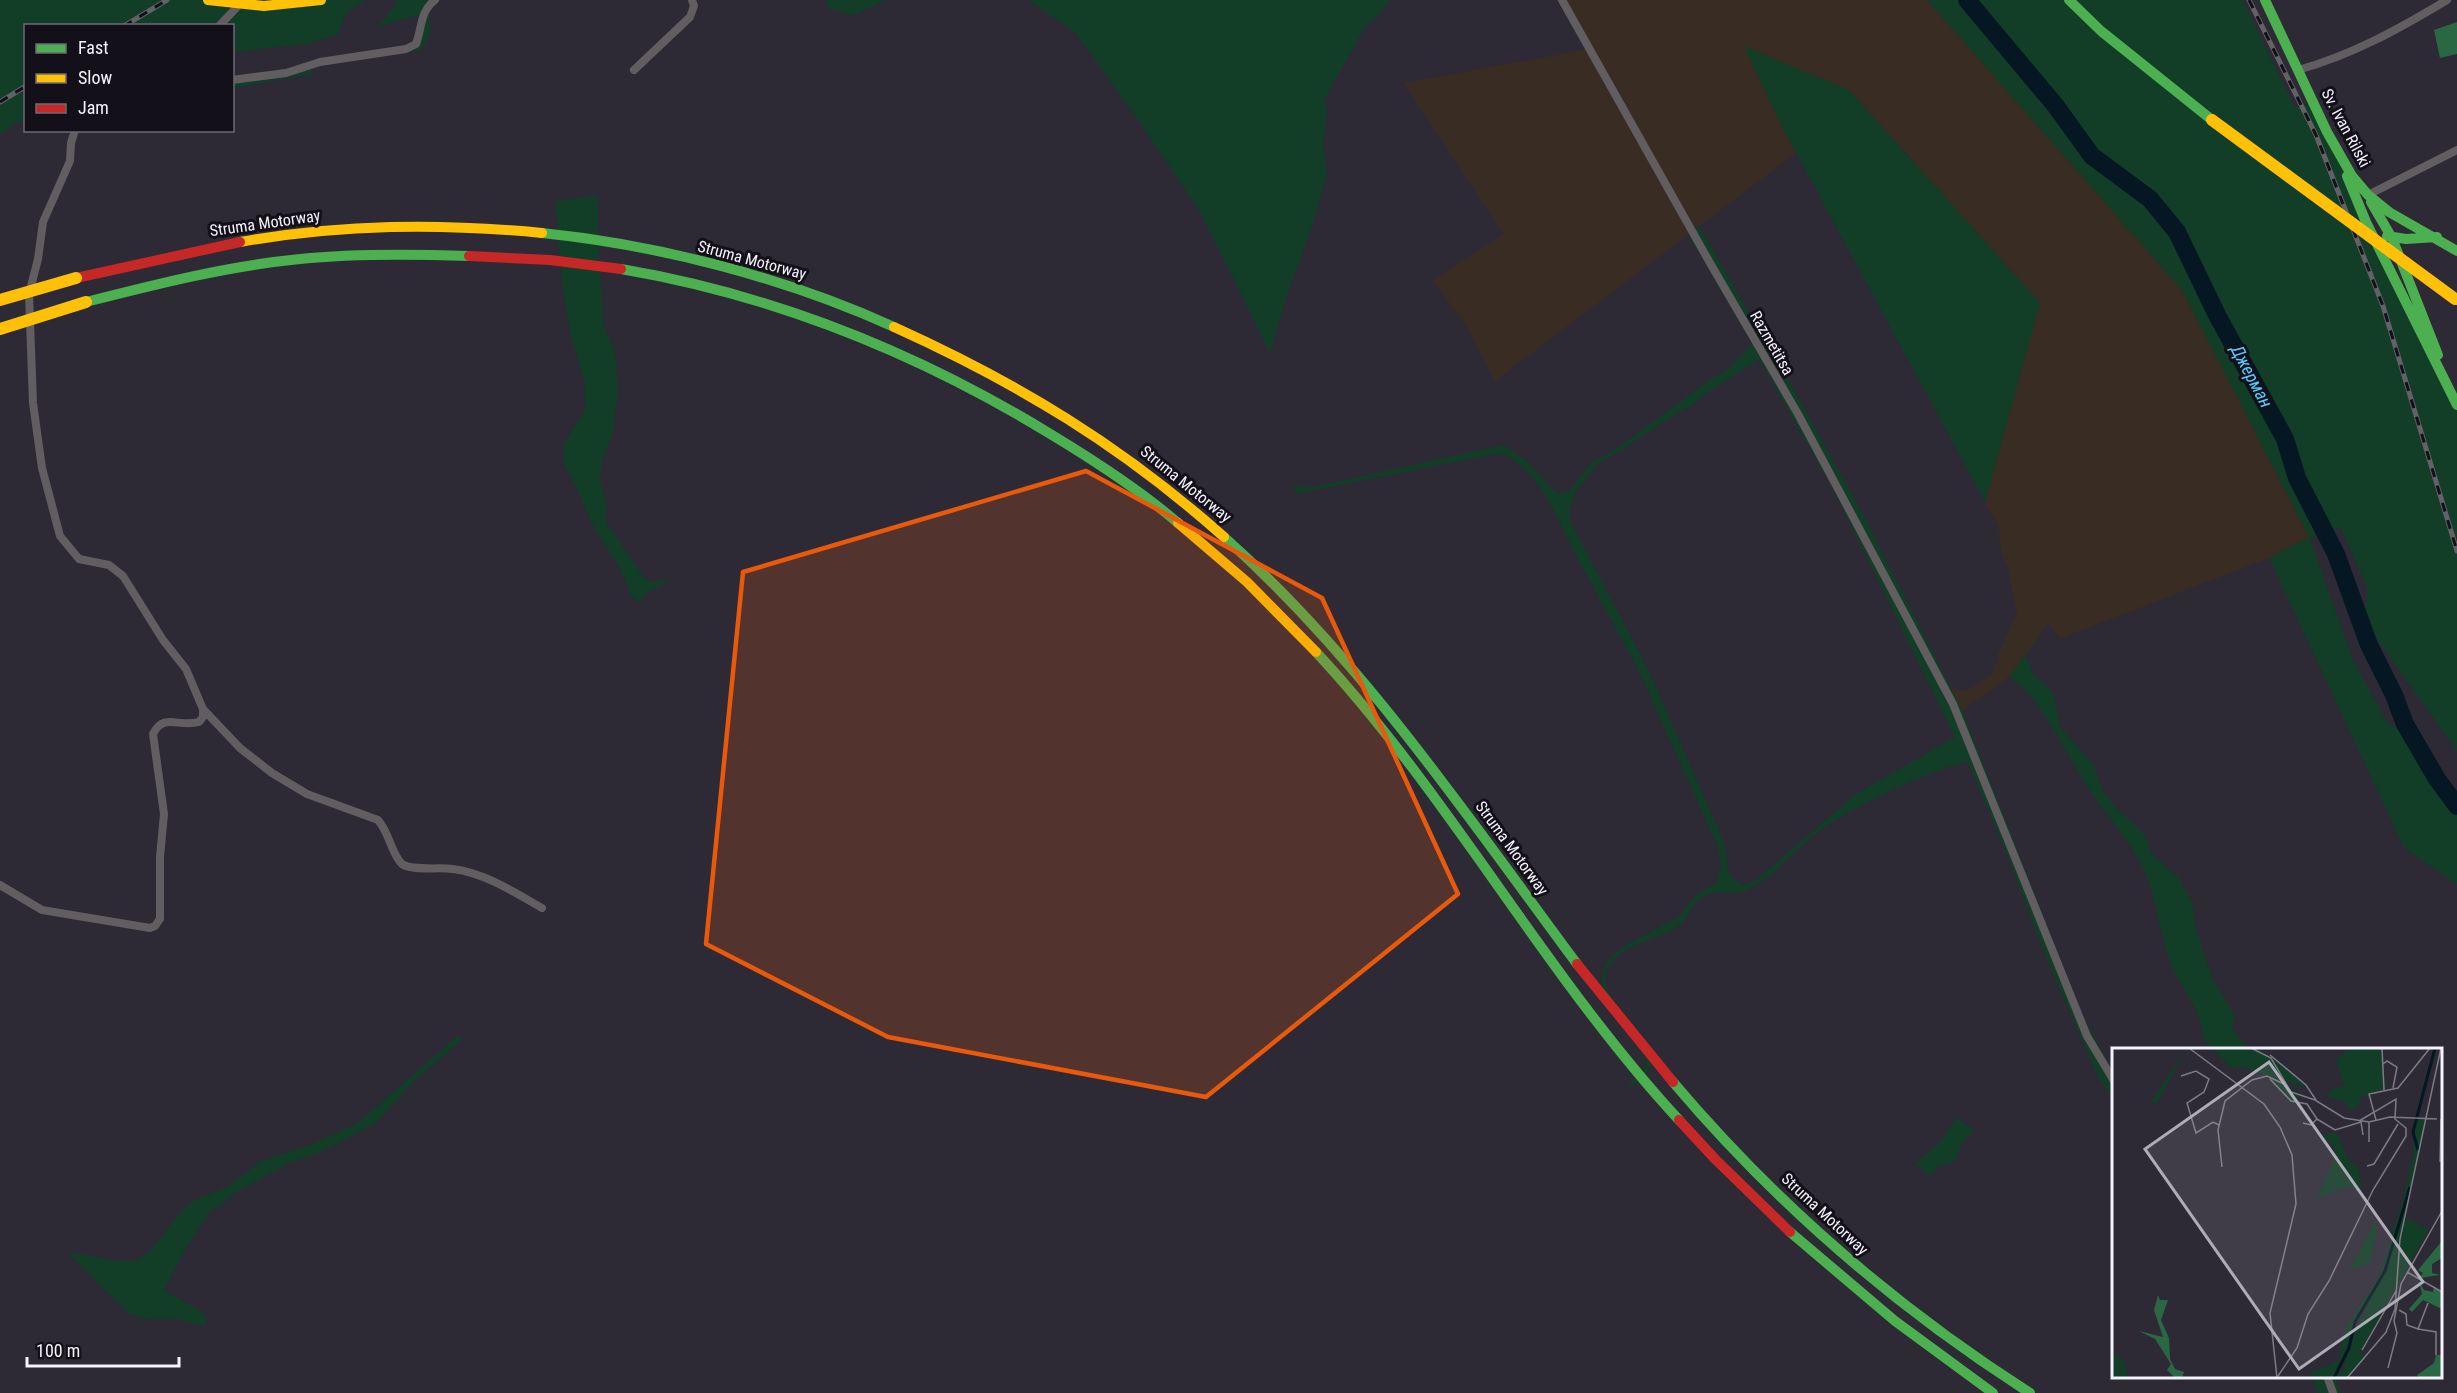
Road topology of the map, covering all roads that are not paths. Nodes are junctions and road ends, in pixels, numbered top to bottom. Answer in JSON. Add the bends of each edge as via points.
{"nodes":[{"id":1,"x":208,"y":0,"type":"edge"},
{"id":2,"x":321,"y":0,"type":"edge"},
{"id":3,"x":435,"y":0,"type":"edge"},
{"id":4,"x":692,"y":0,"type":"edge"},
{"id":5,"x":1562,"y":0,"type":"edge"},
{"id":6,"x":2069,"y":0,"type":"edge"},
{"id":7,"x":2265,"y":0,"type":"edge"},
{"id":8,"x":2447,"y":0,"type":"edge"},
{"id":9,"x":238,"y":6,"type":"junction"},
{"id":10,"x":221,"y":24,"type":"edge"},
{"id":11,"x":634,"y":70,"type":"dead end"},
{"id":12,"x":2298,"y":70,"type":"junction"},
{"id":13,"x":234,"y":80,"type":"edge"},
{"id":14,"x":74,"y":132,"type":"edge"},
{"id":15,"x":2457,"y":150,"type":"edge"},
{"id":16,"x":2337,"y":153,"type":"junction"},
{"id":17,"x":2368,"y":195,"type":"junction"},
{"id":18,"x":2367,"y":222,"type":"junction"},
{"id":19,"x":2437,"y":237,"type":"junction"},
{"id":20,"x":2392,"y":238,"type":"junction"},
{"id":21,"x":2457,"y":251,"type":"edge"},
{"id":22,"x":2456,"y":299,"type":"edge"},
{"id":23,"x":0,"y":300,"type":"edge"},
{"id":24,"x":0,"y":329,"type":"edge"},
{"id":25,"x":2457,"y":404,"type":"edge"},
{"id":26,"x":203,"y":710,"type":"junction"},
{"id":27,"x":0,"y":885,"type":"edge"},
{"id":28,"x":542,"y":908,"type":"dead end"},
{"id":29,"x":2112,"y":1077,"type":"edge"},
{"id":30,"x":2327,"y":1378,"type":"edge"},
{"id":31,"x":1993,"y":1393,"type":"edge"},
{"id":32,"x":2030,"y":1393,"type":"edge"},
{"id":33,"x":2333,"y":1393,"type":"edge"}],
"edges":[{"from":1,"to":9,"type":"main road"},
{"from":2,"to":9,"type":"main road","via":[[276,7]]},
{"from":3,"to":13,"type":"street","via":[[423,15],[416,44],[406,49]]},
{"from":4,"to":11,"type":"street","via":[[690,18]]},
{"from":5,"to":29,"type":"street","name":"Razmetitsa","via":[[1798,414],[1953,704],[2083,1026]]},
{"from":6,"to":22,"type":"main road","bridge":true,"via":[[2101,31],[2212,120]]},
{"from":7,"to":12,"type":"main road","name":"Sv. Ivan Rilski"},
{"from":8,"to":12,"type":"street","via":[[2391,33]]},
{"from":9,"to":10,"type":"street"},
{"from":12,"to":16,"type":"main road","name":"Sv. Ivan Rilski"},
{"from":14,"to":26,"type":"street","via":[[70,161],[43,222],[29,294],[33,403],[42,468],[60,536],[79,559],[109,565],[123,576],[186,669]]},
{"from":15,"to":17,"type":"street"},
{"from":16,"to":17,"type":"main road","name":"Sv. Ivan Rilski"},
{"from":16,"to":18,"type":"main road"},
{"from":17,"to":19,"type":"main road","name":"Sv. Ivan Rilski","via":[[2403,221]]},
{"from":17,"to":20,"type":"main road"},
{"from":18,"to":20,"type":"main road"},
{"from":18,"to":25,"type":"main road"},
{"from":19,"to":20,"type":"main road"},
{"from":19,"to":21,"type":"main road","name":"Sv. Ivan Rilski"},
{"from":20,"to":25,"type":"main road"},
{"from":23,"to":32,"type":"main road","name":"Struma Motorway","bridge":true,"via":[[217,246],[288,235],[375,226],[547,232],[719,266],[820,296],[918,336],[1048,404],[1137,464],[1216,529],[1328,642],[1409,738],[1648,1053],[1755,1172],[1869,1278],[1965,1352]]},
{"from":24,"to":31,"type":"main road","name":"Struma Motorway","bridge":true,"via":[[162,283],[283,261],[378,254],[471,255],[623,269],[718,290],[813,318],[968,385],[1035,423],[1126,483],[1197,538],[1272,607],[1318,653],[1390,740],[1571,987],[1695,1140],[1829,1270]]},
{"from":26,"to":27,"type":"street","via":[[199,722],[164,722],[153,734],[164,814],[159,919],[155,926],[42,910]]},
{"from":26,"to":28,"type":"street","via":[[240,748],[272,773],[307,794],[378,820],[401,863],[409,867],[454,869],[498,883]]},
{"from":30,"to":33,"type":"street"}]}
